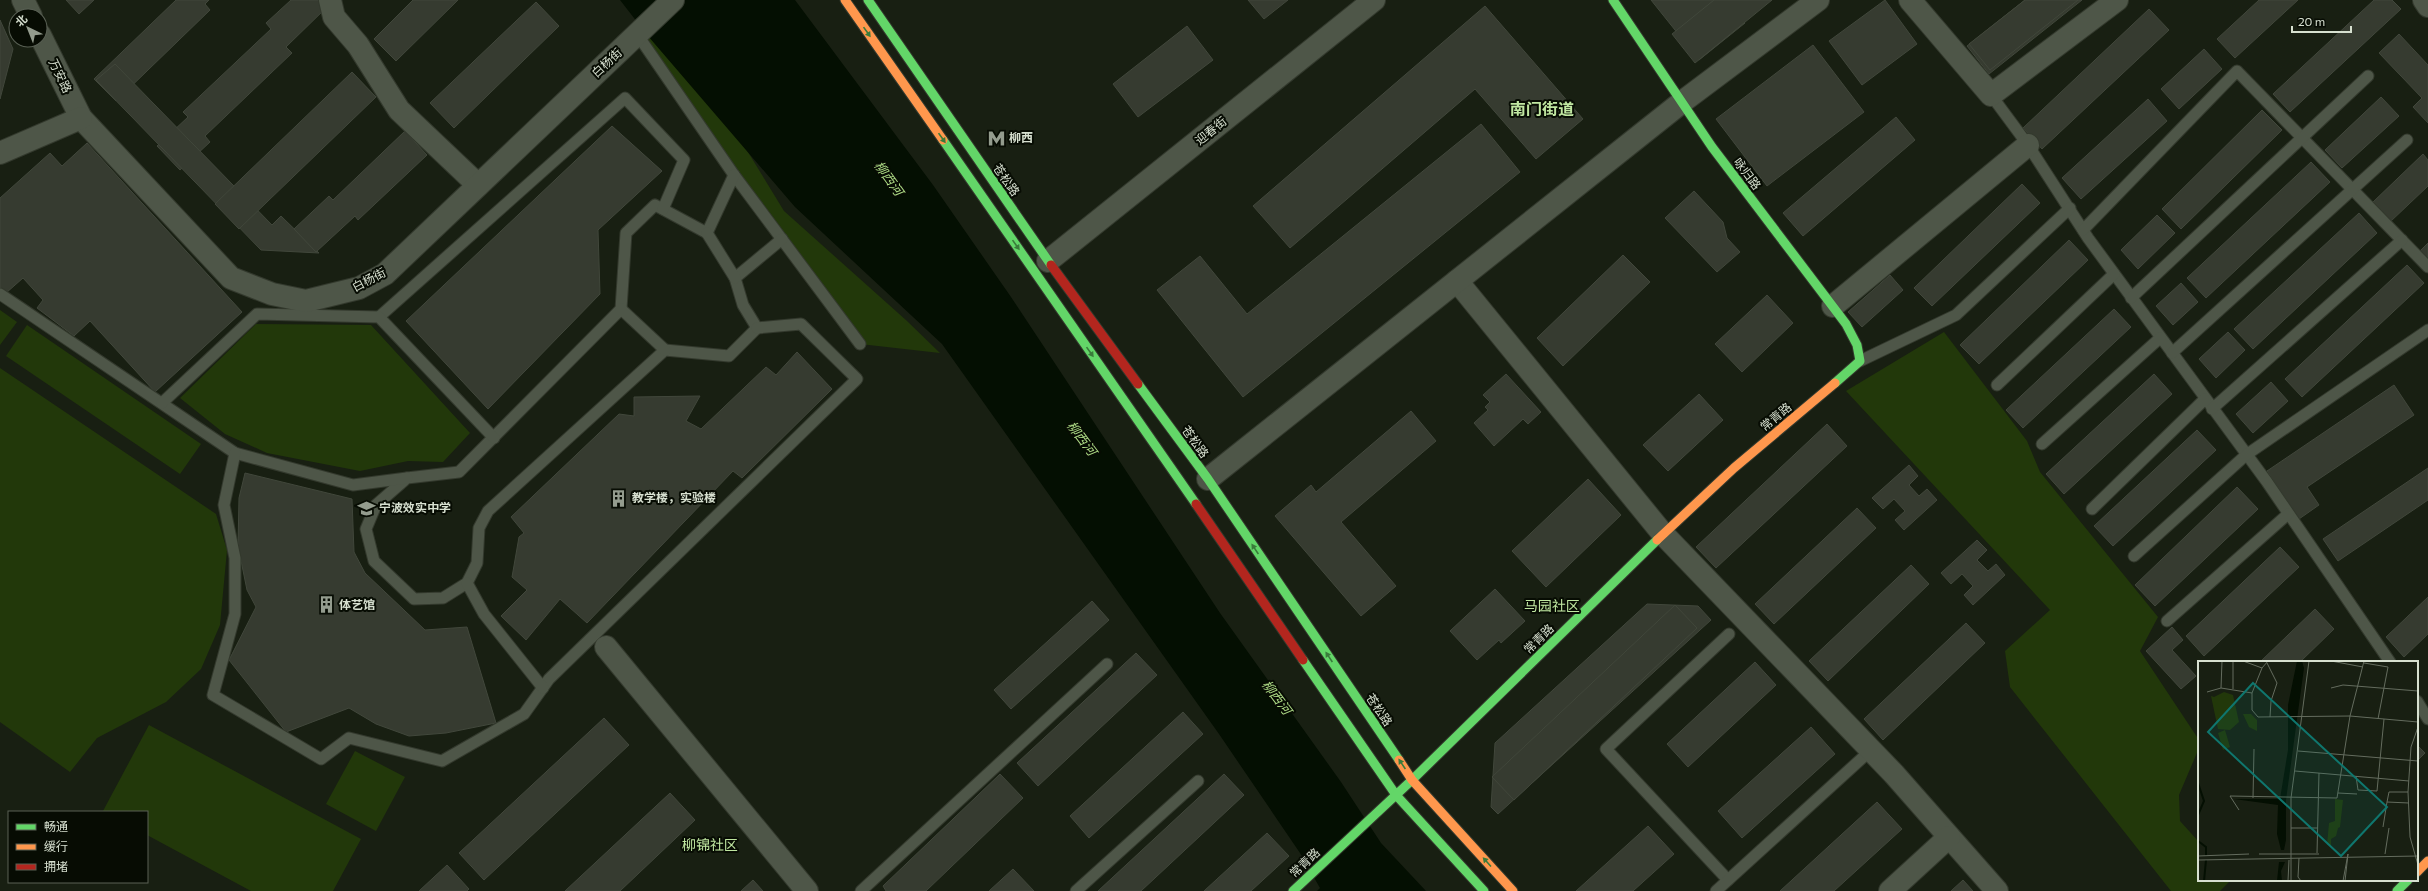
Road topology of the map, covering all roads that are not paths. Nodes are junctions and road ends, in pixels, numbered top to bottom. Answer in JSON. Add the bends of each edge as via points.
{"nodes":[{"id":1,"x":330,"y":0,"type":"edge"},
{"id":2,"x":674,"y":0,"type":"edge"},
{"id":3,"x":845,"y":0,"type":"edge"},
{"id":4,"x":868,"y":0,"type":"edge"},
{"id":5,"x":1374,"y":0,"type":"edge"},
{"id":6,"x":1613,"y":0,"type":"edge"},
{"id":7,"x":1818,"y":0,"type":"edge"},
{"id":8,"x":1910,"y":0,"type":"edge"},
{"id":9,"x":2117,"y":0,"type":"edge"},
{"id":10,"x":2424,"y":0,"type":"edge"},
{"id":11,"x":2428,"y":6,"type":"edge"},
{"id":12,"x":637,"y":34,"type":"junction"},
{"id":13,"x":46,"y":48,"type":"edge"},
{"id":14,"x":2368,"y":76,"type":"dead end"},
{"id":15,"x":1991,"y":95,"type":"junction"},
{"id":16,"x":1682,"y":102,"type":"junction"},
{"id":17,"x":81,"y":118,"type":"junction"},
{"id":18,"x":2303,"y":139,"type":"junction"},
{"id":19,"x":2407,"y":140,"type":"dead end"},
{"id":20,"x":2028,"y":145,"type":"junction"},
{"id":21,"x":0,"y":153,"type":"edge"},
{"id":22,"x":734,"y":175,"type":"junction"},
{"id":23,"x":478,"y":185,"type":"junction"},
{"id":24,"x":2353,"y":190,"type":"junction"},
{"id":25,"x":2070,"y":208,"type":"junction"},
{"id":26,"x":663,"y":209,"type":"junction"},
{"id":27,"x":2083,"y":230,"type":"junction"},
{"id":28,"x":706,"y":233,"type":"junction"},
{"id":29,"x":782,"y":239,"type":"junction"},
{"id":30,"x":2402,"y":240,"type":"junction"},
{"id":31,"x":1048,"y":261,"type":"junction"},
{"id":32,"x":2428,"y":267,"type":"edge"},
{"id":33,"x":2114,"y":274,"type":"junction"},
{"id":34,"x":735,"y":278,"type":"junction"},
{"id":35,"x":1457,"y":281,"type":"junction"},
{"id":36,"x":0,"y":294,"type":"edge"},
{"id":37,"x":2131,"y":298,"type":"junction"},
{"id":38,"x":1833,"y":306,"type":"junction"},
{"id":39,"x":621,"y":309,"type":"junction"},
{"id":40,"x":379,"y":317,"type":"junction"},
{"id":41,"x":757,"y":328,"type":"junction"},
{"id":42,"x":2428,"y":330,"type":"edge"},
{"id":43,"x":2160,"y":338,"type":"junction"},
{"id":44,"x":860,"y":344,"type":"dead end"},
{"id":45,"x":665,"y":350,"type":"junction"},
{"id":46,"x":2172,"y":353,"type":"junction"},
{"id":47,"x":1860,"y":361,"type":"junction"},
{"id":48,"x":1997,"y":385,"type":"dead end"},
{"id":49,"x":2205,"y":399,"type":"junction"},
{"id":50,"x":162,"y":403,"type":"junction"},
{"id":51,"x":2212,"y":409,"type":"junction"},
{"id":52,"x":494,"y":438,"type":"junction"},
{"id":53,"x":2042,"y":444,"type":"dead end"},
{"id":54,"x":235,"y":453,"type":"junction"},
{"id":55,"x":2246,"y":456,"type":"junction"},
{"id":56,"x":407,"y":478,"type":"junction"},
{"id":57,"x":1208,"y":480,"type":"junction"},
{"id":58,"x":2092,"y":509,"type":"dead end"},
{"id":59,"x":2288,"y":514,"type":"junction"},
{"id":60,"x":1663,"y":534,"type":"junction"},
{"id":61,"x":2134,"y":556,"type":"dead end"},
{"id":62,"x":467,"y":583,"type":"junction"},
{"id":63,"x":2167,"y":621,"type":"dead end"},
{"id":64,"x":1729,"y":634,"type":"dead end"},
{"id":65,"x":606,"y":647,"type":"dead end"},
{"id":66,"x":2389,"y":661,"type":"edge"},
{"id":67,"x":1107,"y":664,"type":"dead end"},
{"id":68,"x":543,"y":688,"type":"junction"},
{"id":69,"x":2418,"y":703,"type":"edge"},
{"id":70,"x":2428,"y":719,"type":"edge"},
{"id":71,"x":1871,"y":750,"type":"junction"},
{"id":72,"x":1412,"y":780,"type":"junction"},
{"id":73,"x":1198,"y":781,"type":"dead end"},
{"id":74,"x":1396,"y":795,"type":"junction"},
{"id":75,"x":1949,"y":837,"type":"junction"},
{"id":76,"x":2428,"y":861,"type":"edge"},
{"id":77,"x":2418,"y":871,"type":"edge"},
{"id":78,"x":1728,"y":880,"type":"junction"},
{"id":79,"x":2407,"y":881,"type":"edge"},
{"id":80,"x":807,"y":891,"type":"edge"},
{"id":81,"x":861,"y":891,"type":"edge"},
{"id":82,"x":1076,"y":891,"type":"edge"},
{"id":83,"x":1293,"y":891,"type":"edge"},
{"id":84,"x":1484,"y":891,"type":"edge"},
{"id":85,"x":1513,"y":891,"type":"edge"},
{"id":86,"x":1716,"y":891,"type":"edge"},
{"id":87,"x":1890,"y":891,"type":"edge"},
{"id":88,"x":1997,"y":891,"type":"edge"},
{"id":89,"x":2397,"y":891,"type":"edge"}],
"edges":[{"from":1,"to":23,"type":"street","via":[[334,17],[358,45],[399,110]]},
{"from":2,"to":12,"type":"street","name":"白杨街"},
{"from":3,"to":74,"type":"main road","one_way":true},
{"from":4,"to":31,"type":"main road","name":"苍松路"},
{"from":5,"to":31,"type":"street","name":"迎春街"},
{"from":6,"to":16,"type":"main road","name":"咏归路"},
{"from":7,"to":16,"type":"street"},
{"from":8,"to":15,"type":"street"},
{"from":9,"to":15,"type":"street"},
{"from":10,"to":11,"type":"street"},
{"from":12,"to":22,"type":"lane"},
{"from":12,"to":23,"type":"street","name":"白杨街"},
{"from":13,"to":17,"type":"street","name":"万安路"},
{"from":14,"to":18,"type":"lane"},
{"from":15,"to":20,"type":"lane"},
{"from":16,"to":35,"type":"street"},
{"from":16,"to":38,"type":"main road","name":"咏归路","via":[[1712,147]]},
{"from":17,"to":21,"type":"street"},
{"from":17,"to":23,"type":"street","name":"白杨街","via":[[231,278],[272,294],[306,301],[359,288],[385,274]]},
{"from":18,"to":24,"type":"lane"},
{"from":18,"to":27,"type":"lane","via":[[2237,71]]},
{"from":18,"to":37,"type":"lane"},
{"from":19,"to":24,"type":"lane"},
{"from":20,"to":25,"type":"lane"},
{"from":20,"to":38,"type":"street"},
{"from":22,"to":28,"type":"lane"},
{"from":22,"to":29,"type":"lane"},
{"from":24,"to":30,"type":"lane"},
{"from":24,"to":46,"type":"lane"},
{"from":25,"to":27,"type":"lane"},
{"from":25,"to":47,"type":"lane","via":[[1956,315]]},
{"from":26,"to":28,"type":"lane"},
{"from":26,"to":39,"type":"lane","via":[[655,204],[626,233]]},
{"from":26,"to":40,"type":"lane","via":[[684,160],[625,98]]},
{"from":27,"to":33,"type":"lane"},
{"from":28,"to":34,"type":"lane"},
{"from":29,"to":34,"type":"lane"},
{"from":29,"to":44,"type":"lane"},
{"from":30,"to":32,"type":"lane"},
{"from":30,"to":51,"type":"lane"},
{"from":31,"to":57,"type":"main road","name":"苍松路"},
{"from":33,"to":37,"type":"lane"},
{"from":33,"to":48,"type":"lane"},
{"from":34,"to":41,"type":"lane","via":[[743,305]]},
{"from":35,"to":57,"type":"street"},
{"from":35,"to":60,"type":"street"},
{"from":36,"to":50,"type":"lane"},
{"from":37,"to":43,"type":"lane"},
{"from":38,"to":47,"type":"main road","name":"咏归路","via":[[1857,345]]},
{"from":39,"to":45,"type":"lane"},
{"from":39,"to":52,"type":"lane"},
{"from":40,"to":50,"type":"lane","via":[[257,314]]},
{"from":40,"to":52,"type":"lane"},
{"from":41,"to":45,"type":"lane","via":[[729,356]]},
{"from":41,"to":68,"type":"lane","via":[[801,324],[857,379]]},
{"from":42,"to":55,"type":"lane"},
{"from":43,"to":46,"type":"lane"},
{"from":43,"to":53,"type":"lane"},
{"from":45,"to":62,"type":"lane","via":[[488,510],[479,528],[477,563]]},
{"from":46,"to":49,"type":"lane"},
{"from":47,"to":60,"type":"main road","name":"常青路","via":[[1734,468]]},
{"from":49,"to":51,"type":"lane"},
{"from":49,"to":58,"type":"lane"},
{"from":50,"to":54,"type":"lane"},
{"from":51,"to":55,"type":"lane"},
{"from":52,"to":56,"type":"lane","via":[[459,472]]},
{"from":54,"to":56,"type":"lane","via":[[353,485]]},
{"from":54,"to":68,"type":"lane","via":[[224,505],[235,558],[236,614],[213,695],[321,759],[349,738],[442,761],[524,714]]},
{"from":55,"to":59,"type":"lane"},
{"from":55,"to":61,"type":"lane"},
{"from":56,"to":62,"type":"lane","via":[[376,505],[366,529],[374,560],[414,599],[443,598]]},
{"from":72,"to":57,"type":"main road","name":"苍松路","one_way":true},
{"from":59,"to":63,"type":"lane"},
{"from":59,"to":66,"type":"lane"},
{"from":60,"to":71,"type":"street"},
{"from":60,"to":72,"type":"main road","name":"常青路"},
{"from":62,"to":68,"type":"lane","via":[[484,614]]},
{"from":64,"to":78,"type":"lane","via":[[1606,749]]},
{"from":65,"to":80,"type":"street"},
{"from":67,"to":81,"type":"lane"},
{"from":69,"to":70,"type":"lane"},
{"from":71,"to":75,"type":"street"},
{"from":71,"to":78,"type":"lane"},
{"from":72,"to":74,"type":"main road","name":"常青路"},
{"from":85,"to":72,"type":"main road","name":"苍松路","one_way":true},
{"from":73,"to":82,"type":"lane"},
{"from":74,"to":83,"type":"main road","name":"常青路"},
{"from":74,"to":84,"type":"main road"},
{"from":75,"to":87,"type":"street"},
{"from":75,"to":88,"type":"street"},
{"from":76,"to":77,"type":"main road"},
{"from":78,"to":86,"type":"lane"},
{"from":79,"to":89,"type":"main road"}]}
